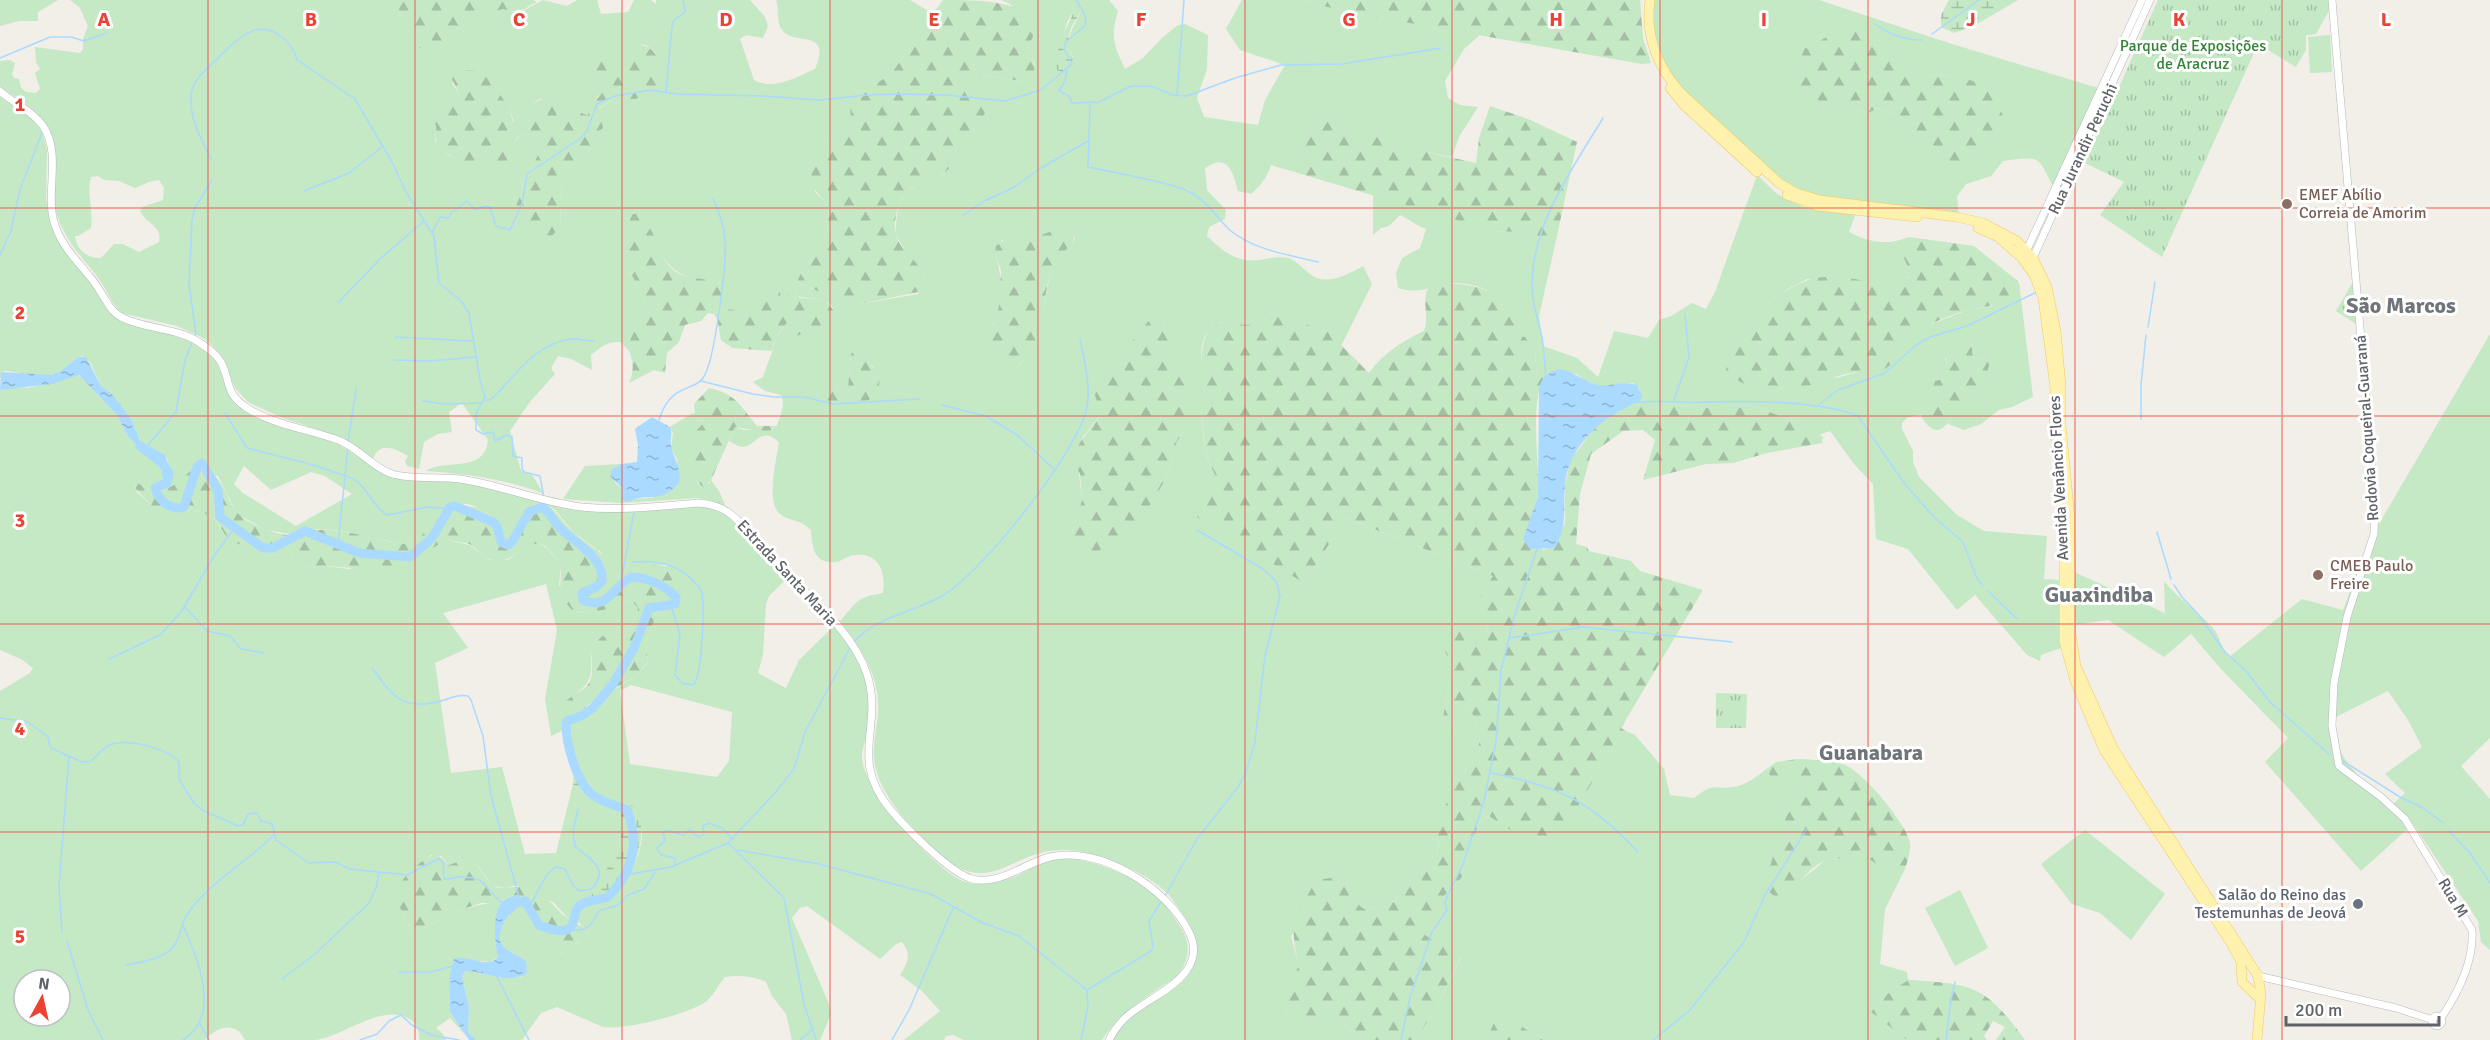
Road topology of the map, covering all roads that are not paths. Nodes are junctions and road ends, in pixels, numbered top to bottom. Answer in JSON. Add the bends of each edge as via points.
{"nodes":[{"id":1,"x":1644,"y":0,"type":"edge"},
{"id":2,"x":1650,"y":0,"type":"edge"},
{"id":3,"x":2142,"y":0,"type":"edge"},
{"id":4,"x":2150,"y":0,"type":"edge"},
{"id":5,"x":2332,"y":0,"type":"edge"},
{"id":6,"x":0,"y":92,"type":"edge"},
{"id":7,"x":2028,"y":258,"type":"junction"},
{"id":8,"x":2422,"y":847,"type":"joint"},
{"id":9,"x":2256,"y":976,"type":"junction"},
{"id":10,"x":2243,"y":980,"type":"junction"},
{"id":11,"x":2260,"y":999,"type":"junction"},
{"id":12,"x":1109,"y":1040,"type":"edge"},
{"id":13,"x":2257,"y":1040,"type":"edge"}],
"edges":[{"from":1,"to":7,"type":"main road","via":[[1644,33],[1651,58],[1665,82],[1692,113],[1785,194],[1818,206],[1968,224],[1998,237]]},
{"from":2,"to":7,"type":"main road","via":[[1650,34],[1667,75],[1680,92],[1779,183],[1820,200],[1967,218],[2004,232]]},
{"from":3,"to":7,"type":"street","name":"Rua Jurandir Peruchi"},
{"from":4,"to":7,"type":"street","name":"Rua Jurandir Peruchi"},
{"from":5,"to":8,"type":"street","name":"Rodovia Coqueiral-Guaraná","via":[[2375,503],[2374,534],[2351,603],[2334,683],[2334,740],[2339,766],[2397,810]]},
{"from":6,"to":12,"type":"street","name":"Estrada Santa Maria","via":[[42,125],[48,137],[50,203],[56,230],[111,309],[124,320],[172,330],[205,346],[222,363],[235,398],[250,410],[342,441],[395,475],[461,479],[579,507],[620,509],[699,503],[732,514],[822,607],[855,652],[867,675],[870,692],[872,715],[867,755],[874,783],[891,810],[944,861],[965,877],[983,880],[1047,858],[1084,857],[1149,885],[1186,927],[1193,944],[1188,967],[1176,983],[1126,1017]]},
{"from":7,"to":9,"type":"main road","name":"Avenida Venâncio Flores","via":[[2048,287],[2056,331],[2070,519],[2070,626],[2076,666],[2114,750]]},
{"from":7,"to":10,"type":"main road","name":"Avenida Venâncio Flores","via":[[2045,307],[2055,388],[2068,663],[2104,750],[2231,943],[2241,962]]},
{"from":8,"to":9,"type":"street","name":"Rua M","via":[[2472,930],[2464,976],[2441,1018],[2433,1020]]},
{"from":9,"to":10,"type":"main road","via":[[2247,971]]},
{"from":9,"to":10,"type":"main road","via":[[2252,987]]},
{"from":9,"to":11,"type":"main road","name":"Avenida Venâncio Flores"},
{"from":10,"to":11,"type":"main road"},
{"from":11,"to":13,"type":"main road","name":"Avenida Venâncio Flores"}]}
